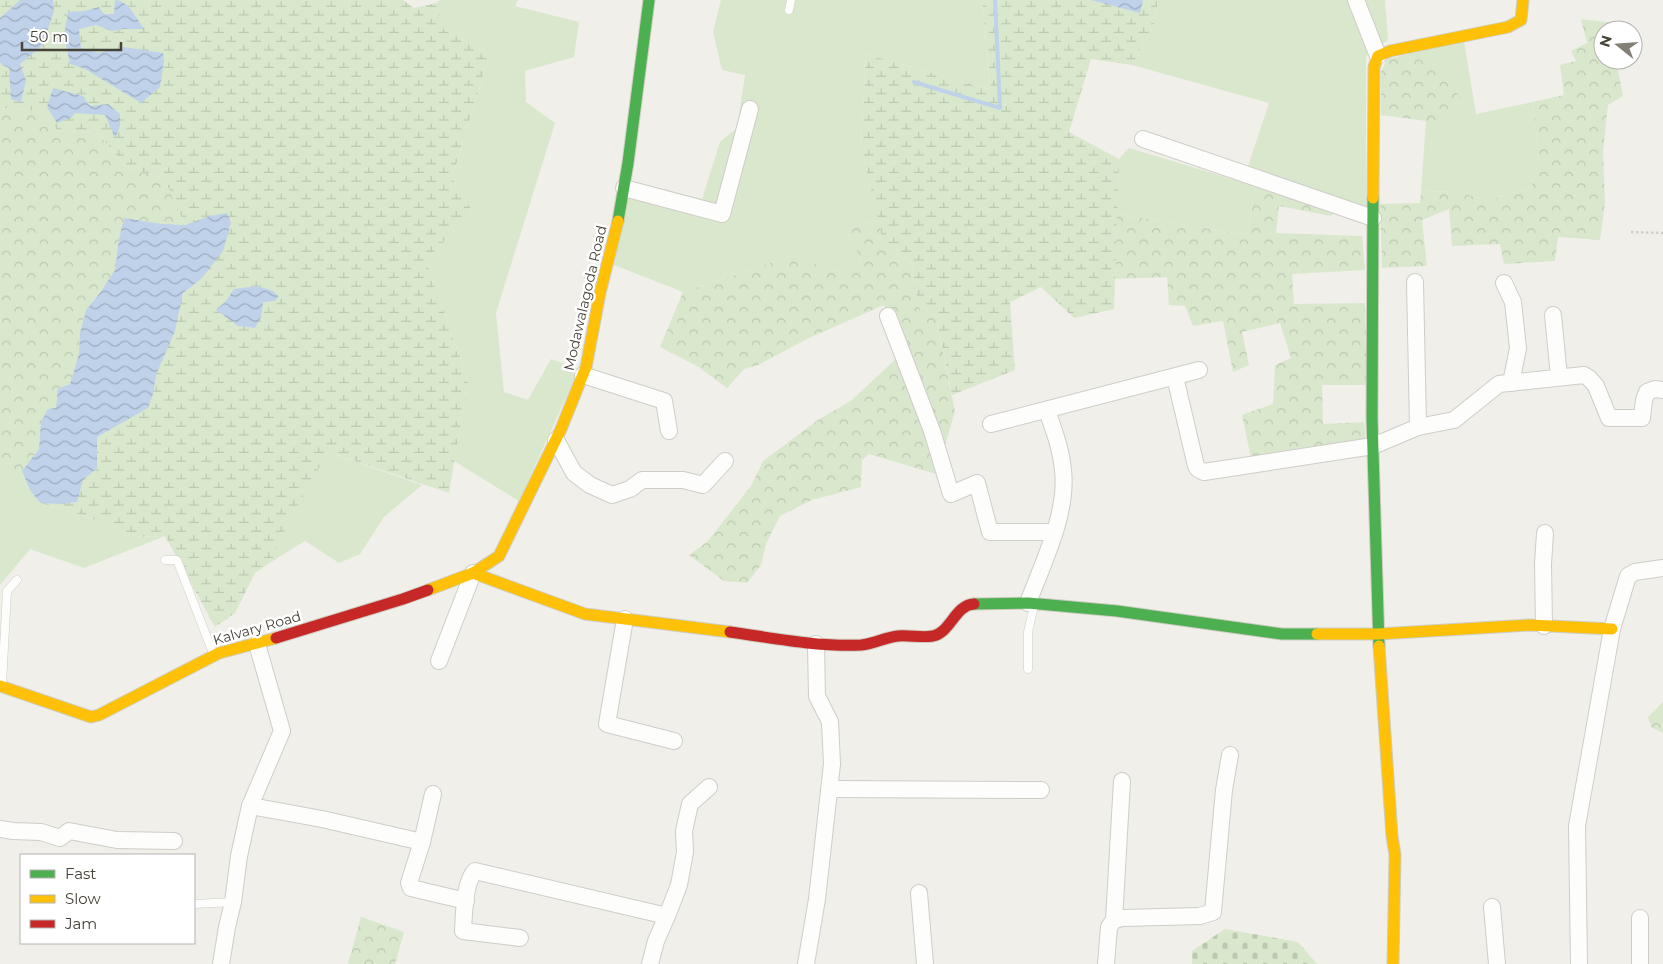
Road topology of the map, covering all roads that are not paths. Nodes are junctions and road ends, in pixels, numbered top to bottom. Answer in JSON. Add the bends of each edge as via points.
{"nodes":[{"id":1,"x":649,"y":0,"type":"edge"},
{"id":2,"x":791,"y":0,"type":"edge"},
{"id":3,"x":1356,"y":0,"type":"edge"},
{"id":4,"x":1522,"y":0,"type":"edge"},
{"id":5,"x":789,"y":10,"type":"dead end"},
{"id":6,"x":1378,"y":56,"type":"junction"},
{"id":7,"x":750,"y":109,"type":"dead end"},
{"id":8,"x":1143,"y":139,"type":"dead end"},
{"id":9,"x":624,"y":188,"type":"junction"},
{"id":10,"x":1373,"y":218,"type":"junction"},
{"id":11,"x":1415,"y":282,"type":"dead end"},
{"id":12,"x":1504,"y":284,"type":"dead end"},
{"id":13,"x":1553,"y":315,"type":"dead end"},
{"id":14,"x":888,"y":316,"type":"dead end"},
{"id":15,"x":1199,"y":370,"type":"dead end"},
{"id":16,"x":583,"y":375,"type":"junction"},
{"id":17,"x":1174,"y":377,"type":"junction"},
{"id":18,"x":1559,"y":377,"type":"junction"},
{"id":19,"x":1511,"y":383,"type":"junction"},
{"id":20,"x":1663,"y":390,"type":"edge"},
{"id":21,"x":1046,"y":410,"type":"junction"},
{"id":22,"x":991,"y":424,"type":"dead end"},
{"id":23,"x":1418,"y":427,"type":"junction"},
{"id":24,"x":669,"y":430,"type":"dead end"},
{"id":25,"x":556,"y":440,"type":"junction"},
{"id":26,"x":1373,"y":446,"type":"junction"},
{"id":27,"x":725,"y":461,"type":"dead end"},
{"id":28,"x":1054,"y":532,"type":"junction"},
{"id":29,"x":1545,"y":533,"type":"dead end"},
{"id":30,"x":164,"y":560,"type":"dead end"},
{"id":31,"x":1663,"y":568,"type":"edge"},
{"id":32,"x":473,"y":573,"type":"junction"},
{"id":33,"x":17,"y":580,"type":"dead end"},
{"id":34,"x":1032,"y":603,"type":"junction"},
{"id":35,"x":625,"y":619,"type":"junction"},
{"id":36,"x":1544,"y":626,"type":"junction"},
{"id":37,"x":1612,"y":629,"type":"junction"},
{"id":38,"x":1378,"y":634,"type":"junction"},
{"id":39,"x":257,"y":644,"type":"junction"},
{"id":40,"x":816,"y":644,"type":"junction"},
{"id":41,"x":214,"y":655,"type":"junction"},
{"id":42,"x":439,"y":661,"type":"dead end"},
{"id":43,"x":1028,"y":669,"type":"dead end"},
{"id":44,"x":1,"y":686,"type":"edge"},
{"id":45,"x":674,"y":740,"type":"dead end"},
{"id":46,"x":1230,"y":755,"type":"dead end"},
{"id":47,"x":1122,"y":781,"type":"dead end"},
{"id":48,"x":709,"y":787,"type":"dead end"},
{"id":49,"x":829,"y":790,"type":"junction"},
{"id":50,"x":1041,"y":790,"type":"dead end"},
{"id":51,"x":434,"y":794,"type":"dead end"},
{"id":52,"x":250,"y":806,"type":"junction"},
{"id":53,"x":0,"y":829,"type":"edge"},
{"id":54,"x":174,"y":841,"type":"dead end"},
{"id":55,"x":422,"y":842,"type":"junction"},
{"id":56,"x":920,"y":893,"type":"dead end"},
{"id":57,"x":466,"y":901,"type":"junction"},
{"id":58,"x":232,"y":902,"type":"junction"},
{"id":59,"x":195,"y":904,"type":"edge"},
{"id":60,"x":1492,"y":907,"type":"dead end"},
{"id":61,"x":668,"y":916,"type":"junction"},
{"id":62,"x":1640,"y":918,"type":"dead end"},
{"id":63,"x":1114,"y":920,"type":"junction"},
{"id":64,"x":520,"y":938,"type":"dead end"},
{"id":65,"x":221,"y":964,"type":"edge"},
{"id":66,"x":650,"y":964,"type":"edge"},
{"id":67,"x":806,"y":964,"type":"edge"},
{"id":68,"x":925,"y":964,"type":"edge"},
{"id":69,"x":1106,"y":964,"type":"edge"},
{"id":70,"x":1393,"y":964,"type":"edge"},
{"id":71,"x":1497,"y":964,"type":"edge"},
{"id":72,"x":1579,"y":964,"type":"edge"},
{"id":73,"x":1640,"y":964,"type":"edge"}],
"edges":[{"from":1,"to":9,"type":"street","name":"Modawalagoda Road"},
{"from":2,"to":5,"type":"lane"},
{"from":3,"to":6,"type":"street"},
{"from":4,"to":6,"type":"street","via":[[1521,20],[1508,27]]},
{"from":6,"to":10,"type":"street","via":[[1374,66]]},
{"from":7,"to":9,"type":"street","via":[[722,214]]},
{"from":8,"to":10,"type":"street"},
{"from":9,"to":16,"type":"street","name":"Modawalagoda Road"},
{"from":10,"to":26,"type":"street"},
{"from":11,"to":23,"type":"street"},
{"from":12,"to":19,"type":"street","via":[[1513,302],[1518,348]]},
{"from":13,"to":18,"type":"street"},
{"from":14,"to":28,"type":"street","via":[[932,431],[951,494],[977,483],[990,532]]},
{"from":15,"to":17,"type":"street"},
{"from":16,"to":24,"type":"street","via":[[664,401]]},
{"from":16,"to":25,"type":"street","name":"Modawalagoda Road"},
{"from":17,"to":21,"type":"street"},
{"from":17,"to":26,"type":"street","via":[[1196,466],[1204,472]]},
{"from":18,"to":19,"type":"street"},
{"from":18,"to":20,"type":"street","via":[[1584,375],[1589,378],[1596,386],[1609,418],[1642,418],[1648,392]]},
{"from":19,"to":23,"type":"street","via":[[1499,384],[1454,420]]},
{"from":21,"to":22,"type":"street"},
{"from":21,"to":28,"type":"street","via":[[1059,444],[1063,470],[1064,491]]},
{"from":23,"to":26,"type":"street"},
{"from":25,"to":27,"type":"street","via":[[574,473],[612,495],[630,489],[642,480],[683,480],[703,485]]},
{"from":25,"to":32,"type":"street","name":"Modawalagoda Road","via":[[499,556]]},
{"from":26,"to":38,"type":"street"},
{"from":28,"to":34,"type":"street"},
{"from":29,"to":36,"type":"street"},
{"from":30,"to":41,"type":"lane","via":[[177,560]]},
{"from":31,"to":37,"type":"street","via":[[1628,576]]},
{"from":32,"to":35,"type":"street","via":[[585,614]]},
{"from":32,"to":39,"type":"street","name":"Kalvary Road","via":[[403,599]]},
{"from":32,"to":42,"type":"street"},
{"from":33,"to":44,"type":"lane","via":[[7,591]]},
{"from":34,"to":38,"type":"street","via":[[1117,610],[1282,634]]},
{"from":34,"to":40,"type":"street","via":[[970,604],[945,631],[934,636],[897,636],[863,645]]},
{"from":34,"to":43,"type":"lane"},
{"from":35,"to":40,"type":"street"},
{"from":35,"to":45,"type":"street","via":[[607,724]]},
{"from":36,"to":37,"type":"street"},
{"from":36,"to":38,"type":"street"},
{"from":37,"to":72,"type":"street","via":[[1577,826]]},
{"from":38,"to":70,"type":"street","via":[[1395,855]]},
{"from":39,"to":41,"type":"street","name":"Kalvary Road"},
{"from":39,"to":52,"type":"street","via":[[282,732]]},
{"from":40,"to":49,"type":"street","via":[[817,696],[830,722],[832,734]]},
{"from":41,"to":44,"type":"street","name":"Kalvary Road","via":[[91,717]]},
{"from":46,"to":63,"type":"street","via":[[1213,912],[1200,916]]},
{"from":47,"to":63,"type":"street"},
{"from":48,"to":61,"type":"street","via":[[690,804],[679,885]]},
{"from":49,"to":50,"type":"street"},
{"from":49,"to":67,"type":"street"},
{"from":51,"to":55,"type":"street"},
{"from":52,"to":55,"type":"street"},
{"from":52,"to":58,"type":"street"},
{"from":53,"to":54,"type":"street","via":[[41,832],[60,838],[69,832],[117,840]]},
{"from":55,"to":57,"type":"street","via":[[409,883],[411,888]]},
{"from":56,"to":68,"type":"street"},
{"from":57,"to":61,"type":"street","via":[[471,875],[475,871]]},
{"from":57,"to":64,"type":"street","via":[[463,931]]},
{"from":58,"to":59,"type":"lane"},
{"from":58,"to":65,"type":"street"},
{"from":60,"to":71,"type":"street"},
{"from":61,"to":66,"type":"street"},
{"from":62,"to":73,"type":"street"},
{"from":63,"to":69,"type":"street","via":[[1109,927]]}]}
